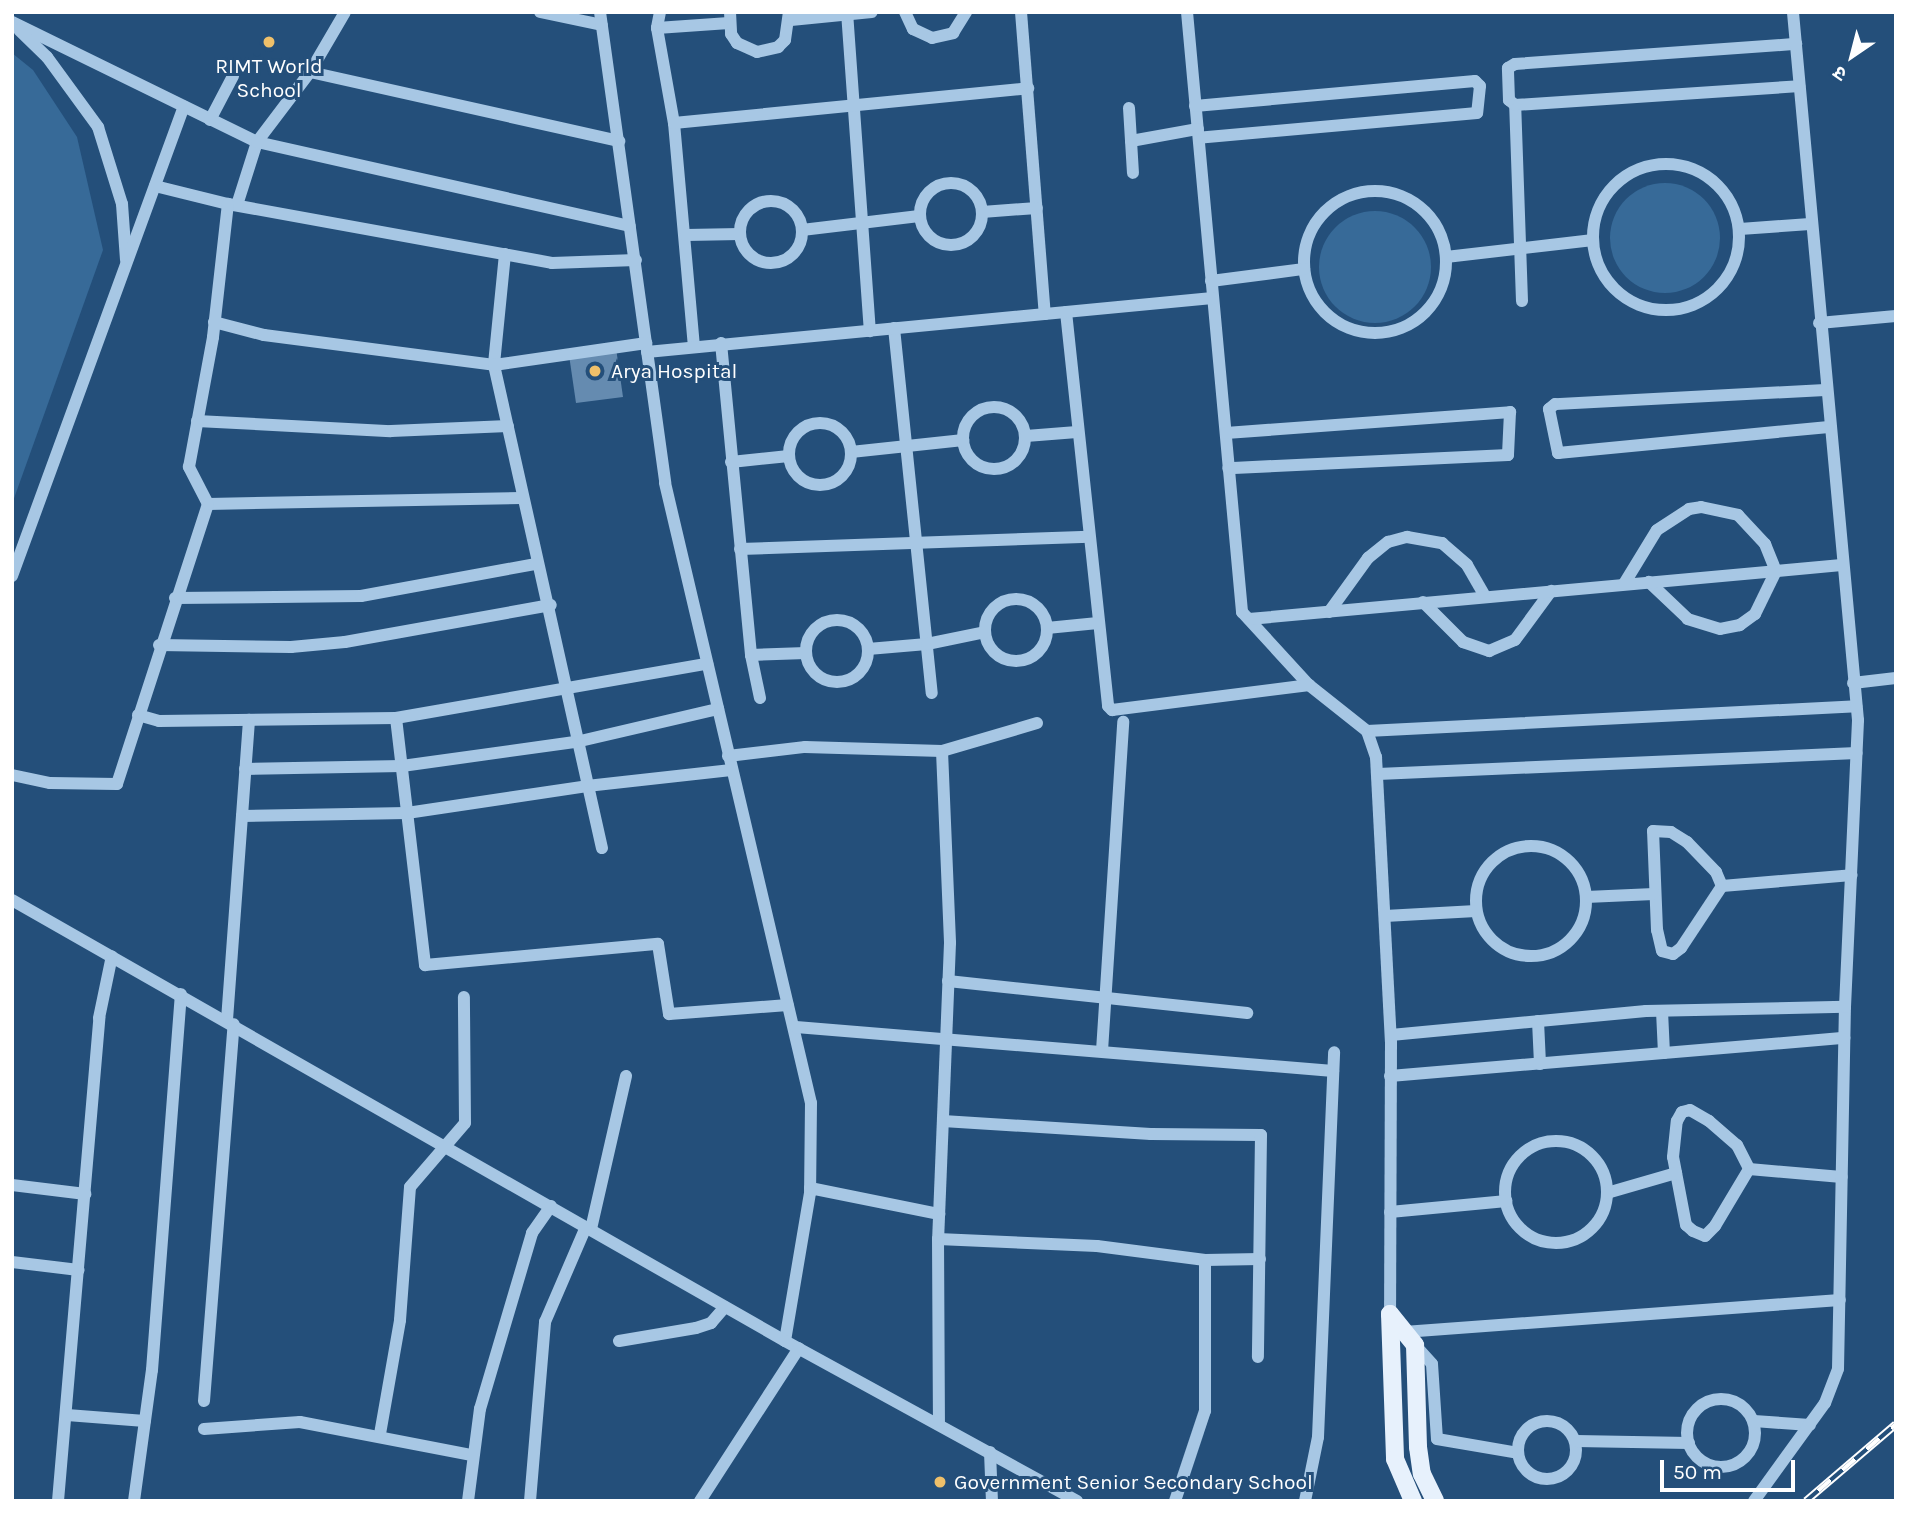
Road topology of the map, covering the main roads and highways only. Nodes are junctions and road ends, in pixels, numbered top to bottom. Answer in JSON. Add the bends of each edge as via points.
{"nodes":[{"id":1,"x":1413,"y":1501,"type":"edge"},
{"id":2,"x":1435,"y":1501,"type":"edge"}],
"edges":[{"from":1,"to":2,"type":"main road","via":[[1395,1459],[1390,1314],[1410,1338],[1422,1474]]}]}
